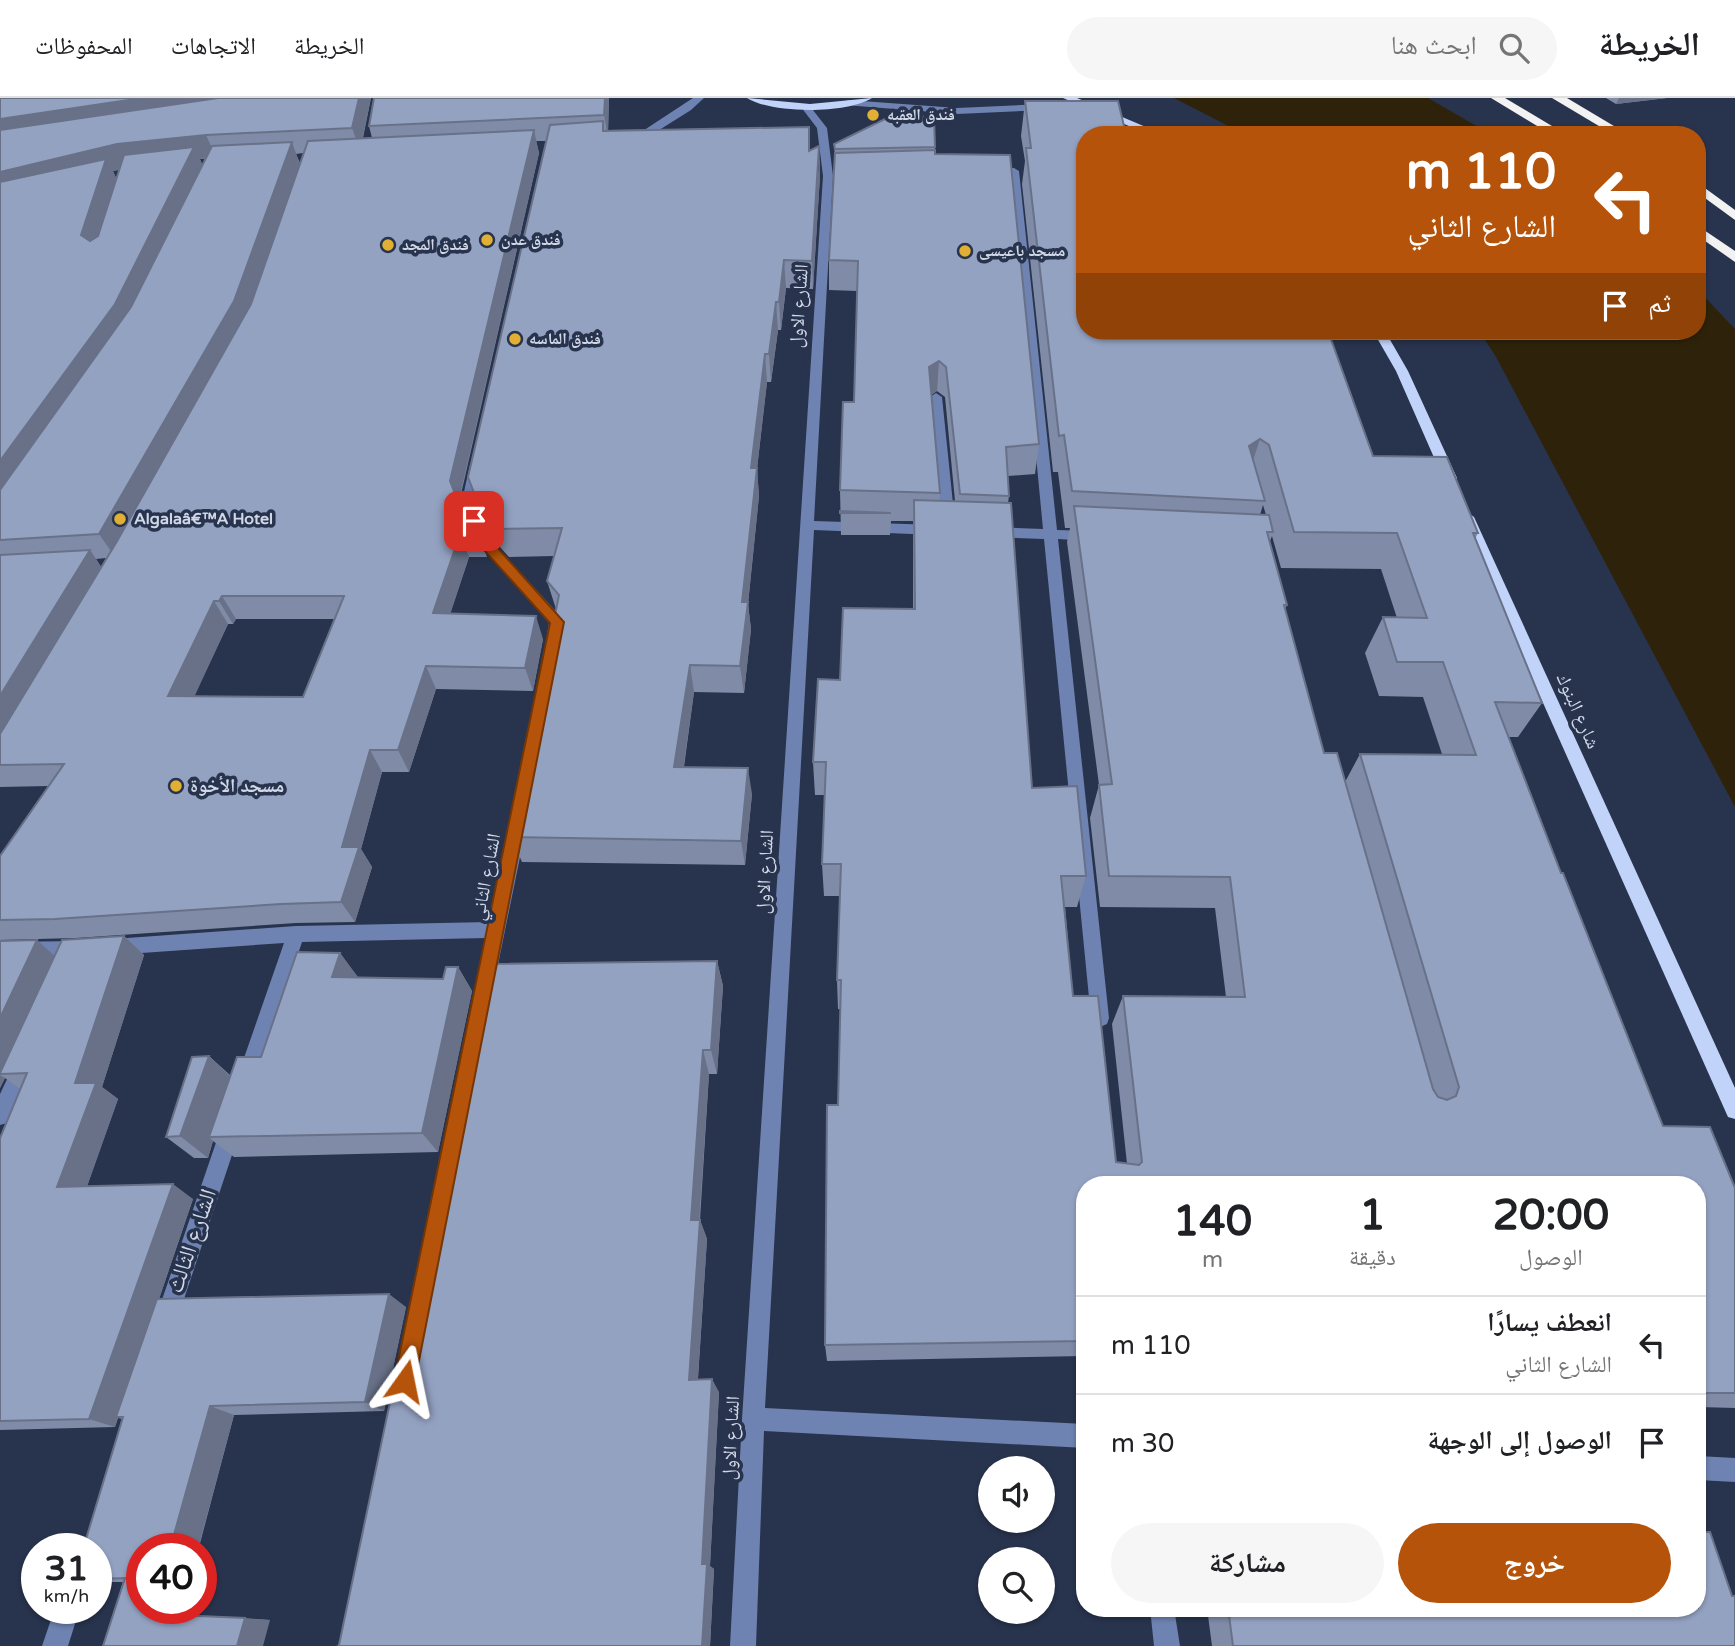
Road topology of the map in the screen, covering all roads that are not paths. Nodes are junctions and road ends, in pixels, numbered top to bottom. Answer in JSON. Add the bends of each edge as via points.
{"nodes":[{"id":1,"x":699,"y":98,"type":"edge"},
{"id":2,"x":752,"y":98,"type":"edge"},
{"id":3,"x":867,"y":98,"type":"edge"},
{"id":4,"x":1068,"y":98,"type":"edge"},
{"id":5,"x":1497,"y":98,"type":"edge"},
{"id":6,"x":1558,"y":98,"type":"edge"},
{"id":7,"x":848,"y":103,"type":"junction"},
{"id":8,"x":1089,"y":105,"type":"junction"},
{"id":9,"x":806,"y":107,"type":"junction"},
{"id":10,"x":1139,"y":126,"type":"edge"},
{"id":11,"x":1545,"y":126,"type":"edge"},
{"id":12,"x":1607,"y":126,"type":"edge"},
{"id":13,"x":660,"y":140,"type":"edge"},
{"id":14,"x":633,"y":142,"type":"junction"},
{"id":15,"x":621,"y":143,"type":"edge"},
{"id":16,"x":973,"y":172,"type":"edge"},
{"id":17,"x":1706,"y":193,"type":"edge"},
{"id":18,"x":1735,"y":216,"type":"edge"},
{"id":19,"x":1706,"y":236,"type":"edge"},
{"id":20,"x":1735,"y":258,"type":"edge"},
{"id":21,"x":1385,"y":340,"type":"edge"},
{"id":22,"x":936,"y":397,"type":"dead end"},
{"id":23,"x":480,"y":452,"type":"edge"},
{"id":24,"x":807,"y":525,"type":"junction"},
{"id":25,"x":961,"y":531,"type":"junction"},
{"id":26,"x":1051,"y":534,"type":"junction"},
{"id":27,"x":1104,"y":536,"type":"edge"},
{"id":28,"x":550,"y":662,"type":"edge"},
{"id":29,"x":521,"y":809,"type":"edge"},
{"id":30,"x":497,"y":930,"type":"junction"},
{"id":31,"x":296,"y":934,"type":"junction"},
{"id":32,"x":0,"y":950,"type":"edge"},
{"id":33,"x":76,"y":950,"type":"junction"},
{"id":34,"x":65,"y":973,"type":"edge"},
{"id":35,"x":481,"y":1011,"type":"edge"},
{"id":36,"x":1101,"y":1027,"type":"edge"},
{"id":37,"x":33,"y":1045,"type":"edge"},
{"id":38,"x":1735,"y":1110,"type":"edge"},
{"id":39,"x":0,"y":1116,"type":"edge"},
{"id":40,"x":159,"y":1339,"type":"edge"},
{"id":41,"x":752,"y":1419,"type":"junction"},
{"id":42,"x":1076,"y":1436,"type":"edge"},
{"id":43,"x":1706,"y":1468,"type":"edge"},
{"id":44,"x":1735,"y":1470,"type":"edge"},
{"id":45,"x":1163,"y":1617,"type":"edge"},
{"id":46,"x":63,"y":1624,"type":"edge"},
{"id":47,"x":55,"y":1646,"type":"edge"},
{"id":48,"x":743,"y":1646,"type":"edge"},
{"id":49,"x":1167,"y":1646,"type":"edge"}],
"edges":[{"from":1,"to":14,"type":"street"},
{"from":2,"to":9,"type":"main road"},
{"from":3,"to":7,"type":"main road"},
{"from":4,"to":8,"type":"main road"},
{"from":5,"to":11,"type":"highway"},
{"from":6,"to":12,"type":"highway"},
{"from":7,"to":8,"type":"street","via":[[957,111]]},
{"from":7,"to":9,"type":"main road"},
{"from":8,"to":10,"type":"main road"},
{"from":9,"to":24,"type":"street","name":"الشارع الاول","via":[[835,176]]},
{"from":13,"to":14,"type":"street"},
{"from":14,"to":15,"type":"street"},
{"from":16,"to":26,"type":"street","via":[[1014,171]]},
{"from":17,"to":18,"type":"highway"},
{"from":19,"to":20,"type":"highway"},
{"from":21,"to":38,"type":"main road","name":"شارع البنوك"},
{"from":22,"to":25,"type":"street"},
{"from":23,"to":28,"type":"street","via":[[468,505],[480,537],[557,622]]},
{"from":24,"to":25,"type":"street"},
{"from":24,"to":41,"type":"street","name":"الشارع الاول"},
{"from":25,"to":26,"type":"street"},
{"from":26,"to":27,"type":"street"},
{"from":26,"to":36,"type":"street"},
{"from":29,"to":30,"type":"street","name":"الشارع الثاني"},
{"from":30,"to":31,"type":"street"},
{"from":30,"to":35,"type":"street","name":"الشارع الثاني"},
{"from":31,"to":33,"type":"street"},
{"from":31,"to":40,"type":"street","name":"الشارع الثالث"},
{"from":32,"to":33,"type":"street"},
{"from":33,"to":34,"type":"street"},
{"from":37,"to":39,"type":"street"},
{"from":41,"to":42,"type":"street"},
{"from":41,"to":48,"type":"street","name":"الشارع الاول"},
{"from":43,"to":44,"type":"street"},
{"from":45,"to":49,"type":"street"},
{"from":46,"to":47,"type":"street"}]}
